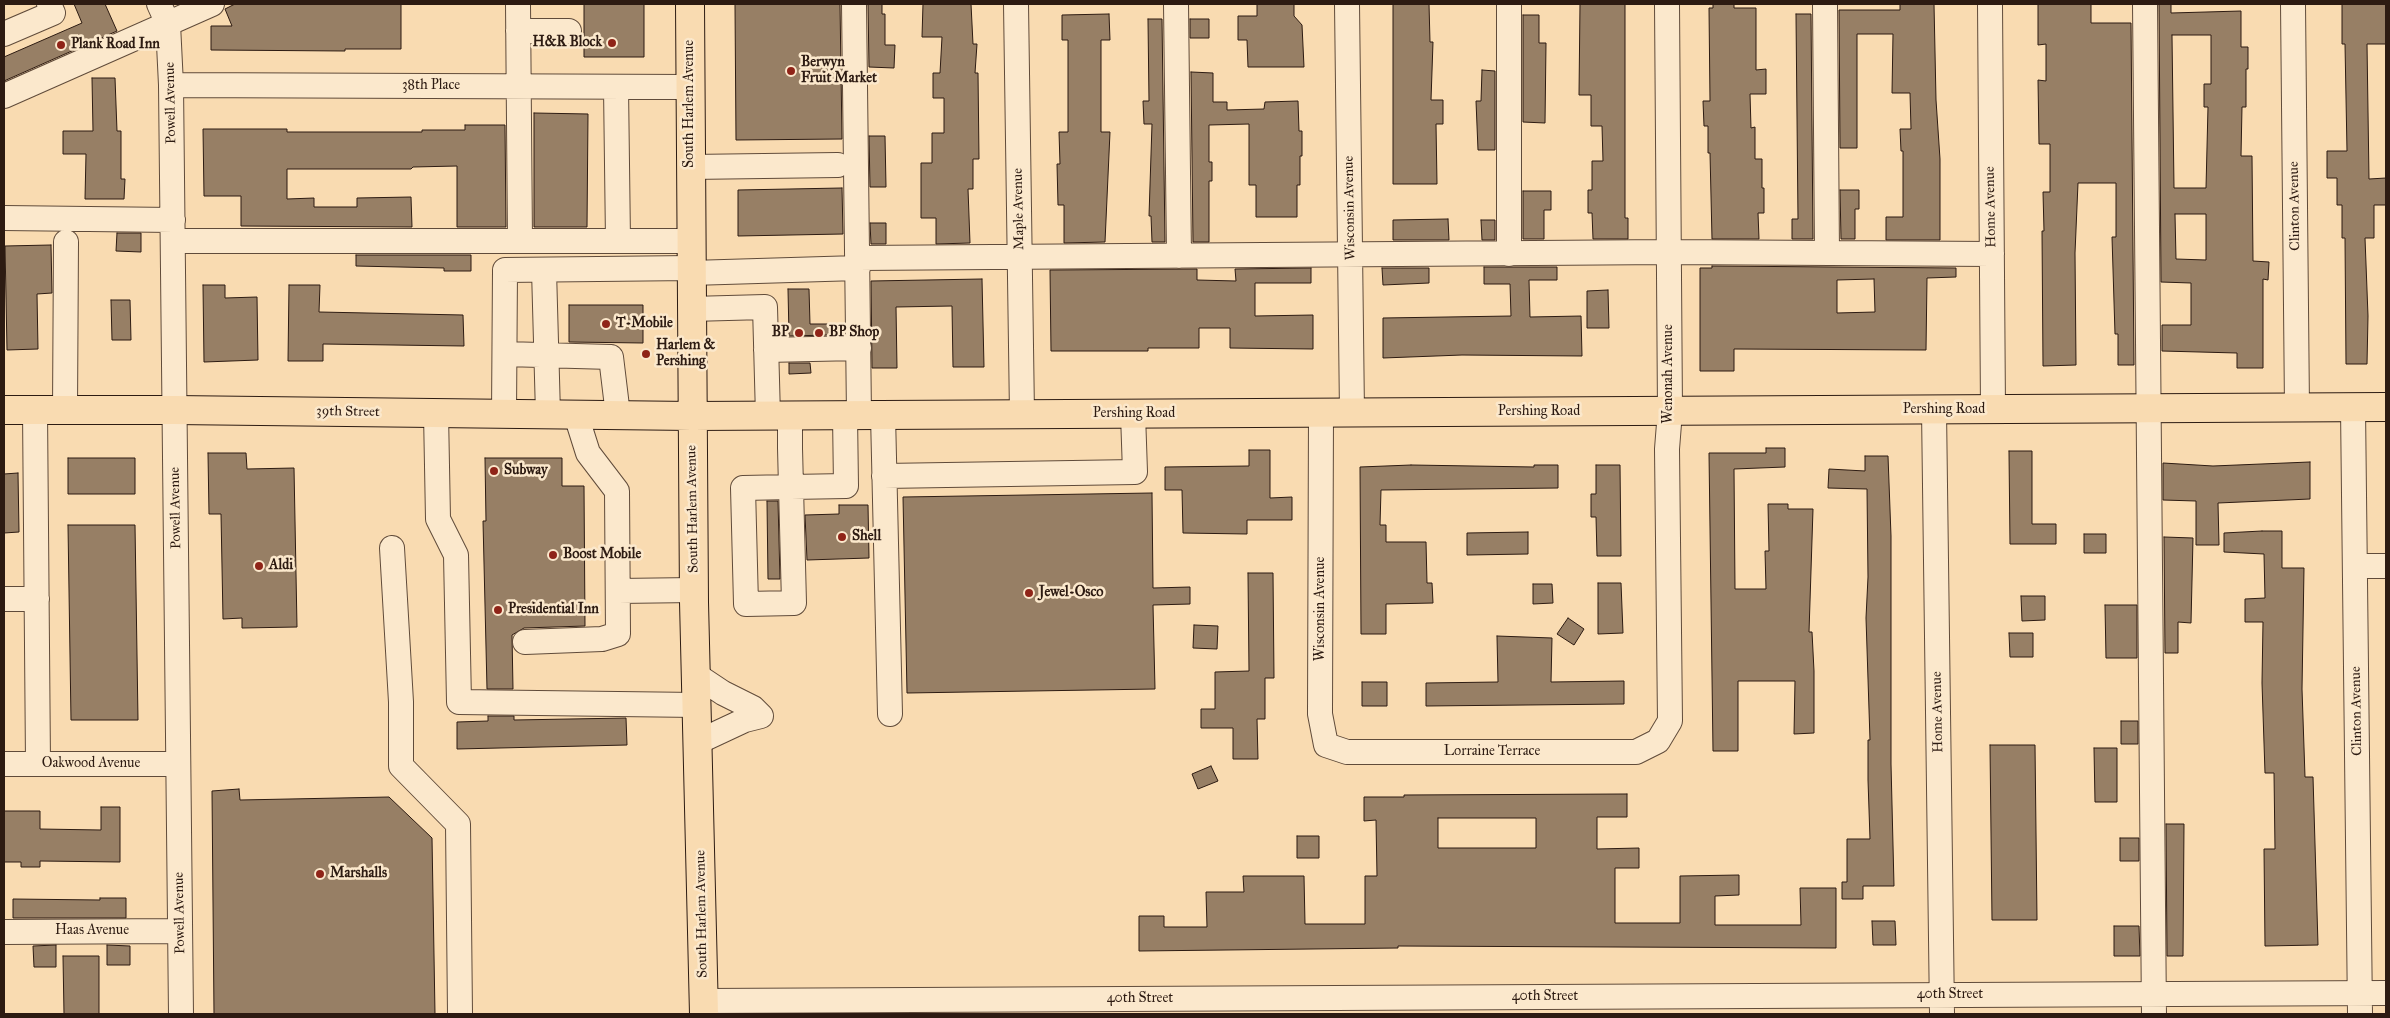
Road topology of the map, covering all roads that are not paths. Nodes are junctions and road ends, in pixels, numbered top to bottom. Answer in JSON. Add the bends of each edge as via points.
{"nodes":[{"id":1,"x":49,"y":4,"type":"edge"},
{"id":2,"x":212,"y":4,"type":"edge"},
{"id":3,"x":518,"y":4,"type":"edge"},
{"id":4,"x":690,"y":4,"type":"edge"},
{"id":5,"x":854,"y":4,"type":"edge"},
{"id":6,"x":1016,"y":4,"type":"edge"},
{"id":7,"x":1176,"y":4,"type":"edge"},
{"id":8,"x":1347,"y":4,"type":"edge"},
{"id":9,"x":1509,"y":4,"type":"edge"},
{"id":10,"x":1667,"y":4,"type":"edge"},
{"id":11,"x":1825,"y":4,"type":"edge"},
{"id":12,"x":1990,"y":4,"type":"edge"},
{"id":13,"x":2145,"y":4,"type":"edge"},
{"id":14,"x":2294,"y":4,"type":"edge"},
{"id":15,"x":163,"y":14,"type":"edge"},
{"id":16,"x":518,"y":31,"type":"junction"},
{"id":17,"x":569,"y":31,"type":"dead end"},
{"id":18,"x":4,"y":34,"type":"edge"},
{"id":19,"x":172,"y":85,"type":"junction"},
{"id":20,"x":519,"y":87,"type":"junction"},
{"id":21,"x":616,"y":87,"type":"junction"},
{"id":22,"x":690,"y":88,"type":"junction"},
{"id":23,"x":4,"y":96,"type":"edge"},
{"id":24,"x":838,"y":165,"type":"dead end"},
{"id":25,"x":690,"y":168,"type":"junction"},
{"id":26,"x":4,"y":218,"type":"edge"},
{"id":27,"x":173,"y":231,"type":"junction"},
{"id":28,"x":520,"y":241,"type":"junction"},
{"id":29,"x":618,"y":241,"type":"junction"},
{"id":30,"x":691,"y":241,"type":"junction"},
{"id":31,"x":66,"y":242,"type":"dead end"},
{"id":32,"x":1669,"y":252,"type":"junction"},
{"id":33,"x":1827,"y":253,"type":"junction"},
{"id":34,"x":1509,"y":254,"type":"junction"},
{"id":35,"x":1992,"y":254,"type":"junction"},
{"id":36,"x":1351,"y":255,"type":"junction"},
{"id":37,"x":1179,"y":256,"type":"junction"},
{"id":38,"x":1020,"y":257,"type":"junction"},
{"id":39,"x":858,"y":263,"type":"junction"},
{"id":40,"x":544,"y":270,"type":"junction"},
{"id":41,"x":691,"y":270,"type":"junction"},
{"id":42,"x":691,"y":309,"type":"junction"},
{"id":43,"x":859,"y":348,"type":"junction"},
{"id":44,"x":766,"y":350,"type":"junction"},
{"id":45,"x":505,"y":354,"type":"junction"},
{"id":46,"x":547,"y":356,"type":"junction"},
{"id":47,"x":2386,"y":407,"type":"edge"},
{"id":48,"x":2297,"y":408,"type":"junction"},
{"id":49,"x":2353,"y":408,"type":"junction"},
{"id":50,"x":2148,"y":409,"type":"junction"},
{"id":51,"x":4,"y":410,"type":"edge"},
{"id":52,"x":35,"y":410,"type":"junction"},
{"id":53,"x":65,"y":410,"type":"junction"},
{"id":54,"x":174,"y":410,"type":"junction"},
{"id":55,"x":1934,"y":410,"type":"junction"},
{"id":56,"x":1993,"y":410,"type":"junction"},
{"id":57,"x":1670,"y":411,"type":"junction"},
{"id":58,"x":436,"y":413,"type":"junction"},
{"id":59,"x":1321,"y":413,"type":"junction"},
{"id":60,"x":1352,"y":413,"type":"junction"},
{"id":61,"x":504,"y":414,"type":"junction"},
{"id":62,"x":548,"y":414,"type":"junction"},
{"id":63,"x":1022,"y":414,"type":"junction"},
{"id":64,"x":1133,"y":414,"type":"junction"},
{"id":65,"x":576,"y":415,"type":"junction"},
{"id":66,"x":618,"y":415,"type":"junction"},
{"id":67,"x":862,"y":415,"type":"junction"},
{"id":68,"x":692,"y":416,"type":"junction"},
{"id":69,"x":779,"y":416,"type":"junction"},
{"id":70,"x":884,"y":476,"type":"junction"},
{"id":71,"x":792,"y":487,"type":"junction"},
{"id":72,"x":392,"y":548,"type":"dead end"},
{"id":73,"x":2356,"y":566,"type":"junction"},
{"id":74,"x":2386,"y":566,"type":"edge"},
{"id":75,"x":694,"y":590,"type":"junction"},
{"id":76,"x":618,"y":591,"type":"junction"},
{"id":77,"x":4,"y":599,"type":"edge"},
{"id":78,"x":37,"y":599,"type":"junction"},
{"id":79,"x":526,"y":642,"type":"dead end"},
{"id":80,"x":696,"y":675,"type":"junction"},
{"id":81,"x":697,"y":705,"type":"junction"},
{"id":82,"x":890,"y":714,"type":"dead end"},
{"id":83,"x":1658,"y":741,"type":"joint"},
{"id":84,"x":698,"y":742,"type":"junction"},
{"id":85,"x":1326,"y":745,"type":"joint"},
{"id":86,"x":4,"y":764,"type":"edge"},
{"id":87,"x":38,"y":764,"type":"junction"},
{"id":88,"x":178,"y":764,"type":"junction"},
{"id":89,"x":180,"y":931,"type":"junction"},
{"id":90,"x":4,"y":932,"type":"edge"},
{"id":91,"x":2386,"y":993,"type":"edge"},
{"id":92,"x":2360,"y":1003,"type":"edge"},
{"id":93,"x":1942,"y":1004,"type":"edge"},
{"id":94,"x":2154,"y":1004,"type":"edge"},
{"id":95,"x":1323,"y":1006,"type":"edge"},
{"id":96,"x":704,"y":1007,"type":"edge"},
{"id":97,"x":857,"y":1007,"type":"edge"},
{"id":98,"x":181,"y":1014,"type":"edge"},
{"id":99,"x":460,"y":1014,"type":"edge"}],
"edges":[{"from":1,"to":18,"type":"street","via":[[53,13]]},
{"from":2,"to":15,"type":"street"},
{"from":3,"to":16,"type":"street"},
{"from":4,"to":22,"type":"main road","name":"South Harlem Avenue"},
{"from":5,"to":39,"type":"street"},
{"from":6,"to":38,"type":"street","name":"Maple Avenue"},
{"from":7,"to":37,"type":"street"},
{"from":8,"to":36,"type":"street","name":"Wisconsin Avenue"},
{"from":9,"to":34,"type":"street"},
{"from":10,"to":32,"type":"street","name":"Wenonah Avenue"},
{"from":11,"to":33,"type":"street"},
{"from":12,"to":35,"type":"street","name":"Home Avenue"},
{"from":13,"to":50,"type":"street"},
{"from":14,"to":48,"type":"street","name":"Clinton Avenue"},
{"from":15,"to":19,"type":"street","name":"Powell Avenue"},
{"from":15,"to":23,"type":"street"},
{"from":16,"to":17,"type":"street"},
{"from":16,"to":20,"type":"street"},
{"from":19,"to":20,"type":"street","name":"38th Place"},
{"from":19,"to":27,"type":"street","name":"Powell Avenue"},
{"from":20,"to":21,"type":"street","name":"38th Place"},
{"from":20,"to":28,"type":"street"},
{"from":21,"to":22,"type":"street","name":"38th Place"},
{"from":21,"to":29,"type":"street"},
{"from":22,"to":25,"type":"main road","name":"South Harlem Avenue"},
{"from":24,"to":25,"type":"street"},
{"from":25,"to":30,"type":"main road","name":"South Harlem Avenue"},
{"from":26,"to":27,"type":"street"},
{"from":27,"to":28,"type":"street"},
{"from":27,"to":54,"type":"street","name":"Powell Avenue"},
{"from":28,"to":29,"type":"street"},
{"from":29,"to":30,"type":"street"},
{"from":30,"to":41,"type":"main road","name":"South Harlem Avenue"},
{"from":31,"to":53,"type":"street"},
{"from":32,"to":33,"type":"street"},
{"from":32,"to":34,"type":"street"},
{"from":32,"to":57,"type":"street","name":"Wenonah Avenue"},
{"from":33,"to":35,"type":"street"},
{"from":34,"to":36,"type":"street"},
{"from":35,"to":56,"type":"street","name":"Home Avenue"},
{"from":36,"to":37,"type":"street"},
{"from":36,"to":60,"type":"street","name":"Wisconsin Avenue"},
{"from":37,"to":38,"type":"street"},
{"from":38,"to":39,"type":"street"},
{"from":38,"to":63,"type":"street","name":"Maple Avenue"},
{"from":39,"to":41,"type":"street"},
{"from":39,"to":43,"type":"street"},
{"from":40,"to":41,"type":"street"},
{"from":40,"to":45,"type":"street","via":[[505,270]]},
{"from":40,"to":46,"type":"street"},
{"from":41,"to":42,"type":"main road","name":"South Harlem Avenue"},
{"from":42,"to":44,"type":"street","via":[[765,307]]},
{"from":42,"to":68,"type":"main road","name":"South Harlem Avenue"},
{"from":43,"to":44,"type":"street"},
{"from":43,"to":67,"type":"street"},
{"from":44,"to":69,"type":"street"},
{"from":45,"to":46,"type":"street"},
{"from":45,"to":61,"type":"street"},
{"from":46,"to":62,"type":"street"},
{"from":46,"to":66,"type":"street","via":[[610,357]]},
{"from":47,"to":49,"type":"main road","name":"Pershing Road"},
{"from":48,"to":49,"type":"main road","name":"Pershing Road"},
{"from":48,"to":50,"type":"main road","name":"Pershing Road"},
{"from":49,"to":73,"type":"street","name":"Clinton Avenue"},
{"from":50,"to":56,"type":"main road","name":"Pershing Road"},
{"from":50,"to":94,"type":"street"},
{"from":51,"to":52,"type":"main road","name":"39th Street"},
{"from":52,"to":53,"type":"main road","name":"39th Street"},
{"from":52,"to":78,"type":"street"},
{"from":53,"to":54,"type":"main road","name":"39th Street"},
{"from":54,"to":58,"type":"main road","name":"39th Street"},
{"from":54,"to":88,"type":"street","name":"Powell Avenue"},
{"from":55,"to":56,"type":"main road","name":"Pershing Road"},
{"from":55,"to":57,"type":"main road","name":"Pershing Road"},
{"from":55,"to":93,"type":"street","name":"Home Avenue"},
{"from":57,"to":60,"type":"main road","name":"Pershing Road"},
{"from":57,"to":83,"type":"street","name":"Wenonah Avenue","via":[[1667,449],[1670,721]]},
{"from":58,"to":61,"type":"main road","name":"39th Street"},
{"from":58,"to":81,"type":"street","via":[[438,519],[456,555],[459,702]]},
{"from":59,"to":60,"type":"main road","name":"Pershing Road"},
{"from":59,"to":64,"type":"main road","name":"Pershing Road"},
{"from":59,"to":85,"type":"street","name":"Wisconsin Avenue","via":[[1320,714]]},
{"from":61,"to":62,"type":"main road","name":"39th Street"},
{"from":62,"to":65,"type":"main road","name":"39th Street"},
{"from":63,"to":64,"type":"main road","name":"Pershing Road"},
{"from":63,"to":67,"type":"main road","name":"Pershing Road"},
{"from":64,"to":70,"type":"street","via":[[1134,472]]},
{"from":65,"to":66,"type":"main road","name":"39th Street"},
{"from":65,"to":76,"type":"street","via":[[588,453],[617,491]]},
{"from":66,"to":68,"type":"main road","name":"39th Street"},
{"from":67,"to":69,"type":"main road","name":"Pershing Road"},
{"from":67,"to":70,"type":"street"},
{"from":67,"to":71,"type":"street","via":[[846,486]]},
{"from":68,"to":69,"type":"main road","name":"Pershing Road"},
{"from":68,"to":75,"type":"main road","name":"South Harlem Avenue"},
{"from":69,"to":71,"type":"street"},
{"from":70,"to":82,"type":"street"},
{"from":71,"to":71,"type":"street","via":[[794,603],[746,604],[743,488]]},
{"from":72,"to":99,"type":"street","via":[[401,702],[401,766],[458,824]]},
{"from":73,"to":74,"type":"street"},
{"from":73,"to":92,"type":"street","name":"Clinton Avenue"},
{"from":75,"to":76,"type":"street"},
{"from":75,"to":80,"type":"main road","name":"South Harlem Avenue"},
{"from":76,"to":79,"type":"street","via":[[618,634],[602,639]]},
{"from":77,"to":78,"type":"street"},
{"from":78,"to":87,"type":"street"},
{"from":80,"to":81,"type":"main road","name":"South Harlem Avenue"},
{"from":80,"to":84,"type":"street","via":[[761,716]]},
{"from":81,"to":84,"type":"main road","name":"South Harlem Avenue"},
{"from":83,"to":85,"type":"street","name":"Lorraine Terrace","via":[[1636,752],[1347,752]]},
{"from":84,"to":96,"type":"main road","name":"South Harlem Avenue"},
{"from":86,"to":87,"type":"street","name":"Oakwood Avenue"},
{"from":87,"to":88,"type":"street","name":"Oakwood Avenue"},
{"from":88,"to":89,"type":"street","name":"Powell Avenue"},
{"from":89,"to":90,"type":"street","name":"Haas Avenue"},
{"from":89,"to":98,"type":"street","name":"Powell Avenue"},
{"from":91,"to":92,"type":"street","name":"40th Street"},
{"from":92,"to":94,"type":"street","name":"40th Street"},
{"from":93,"to":94,"type":"street","name":"40th Street"},
{"from":93,"to":95,"type":"street","name":"40th Street"},
{"from":95,"to":97,"type":"street","name":"40th Street"},
{"from":96,"to":97,"type":"street","name":"40th Street"}]}
